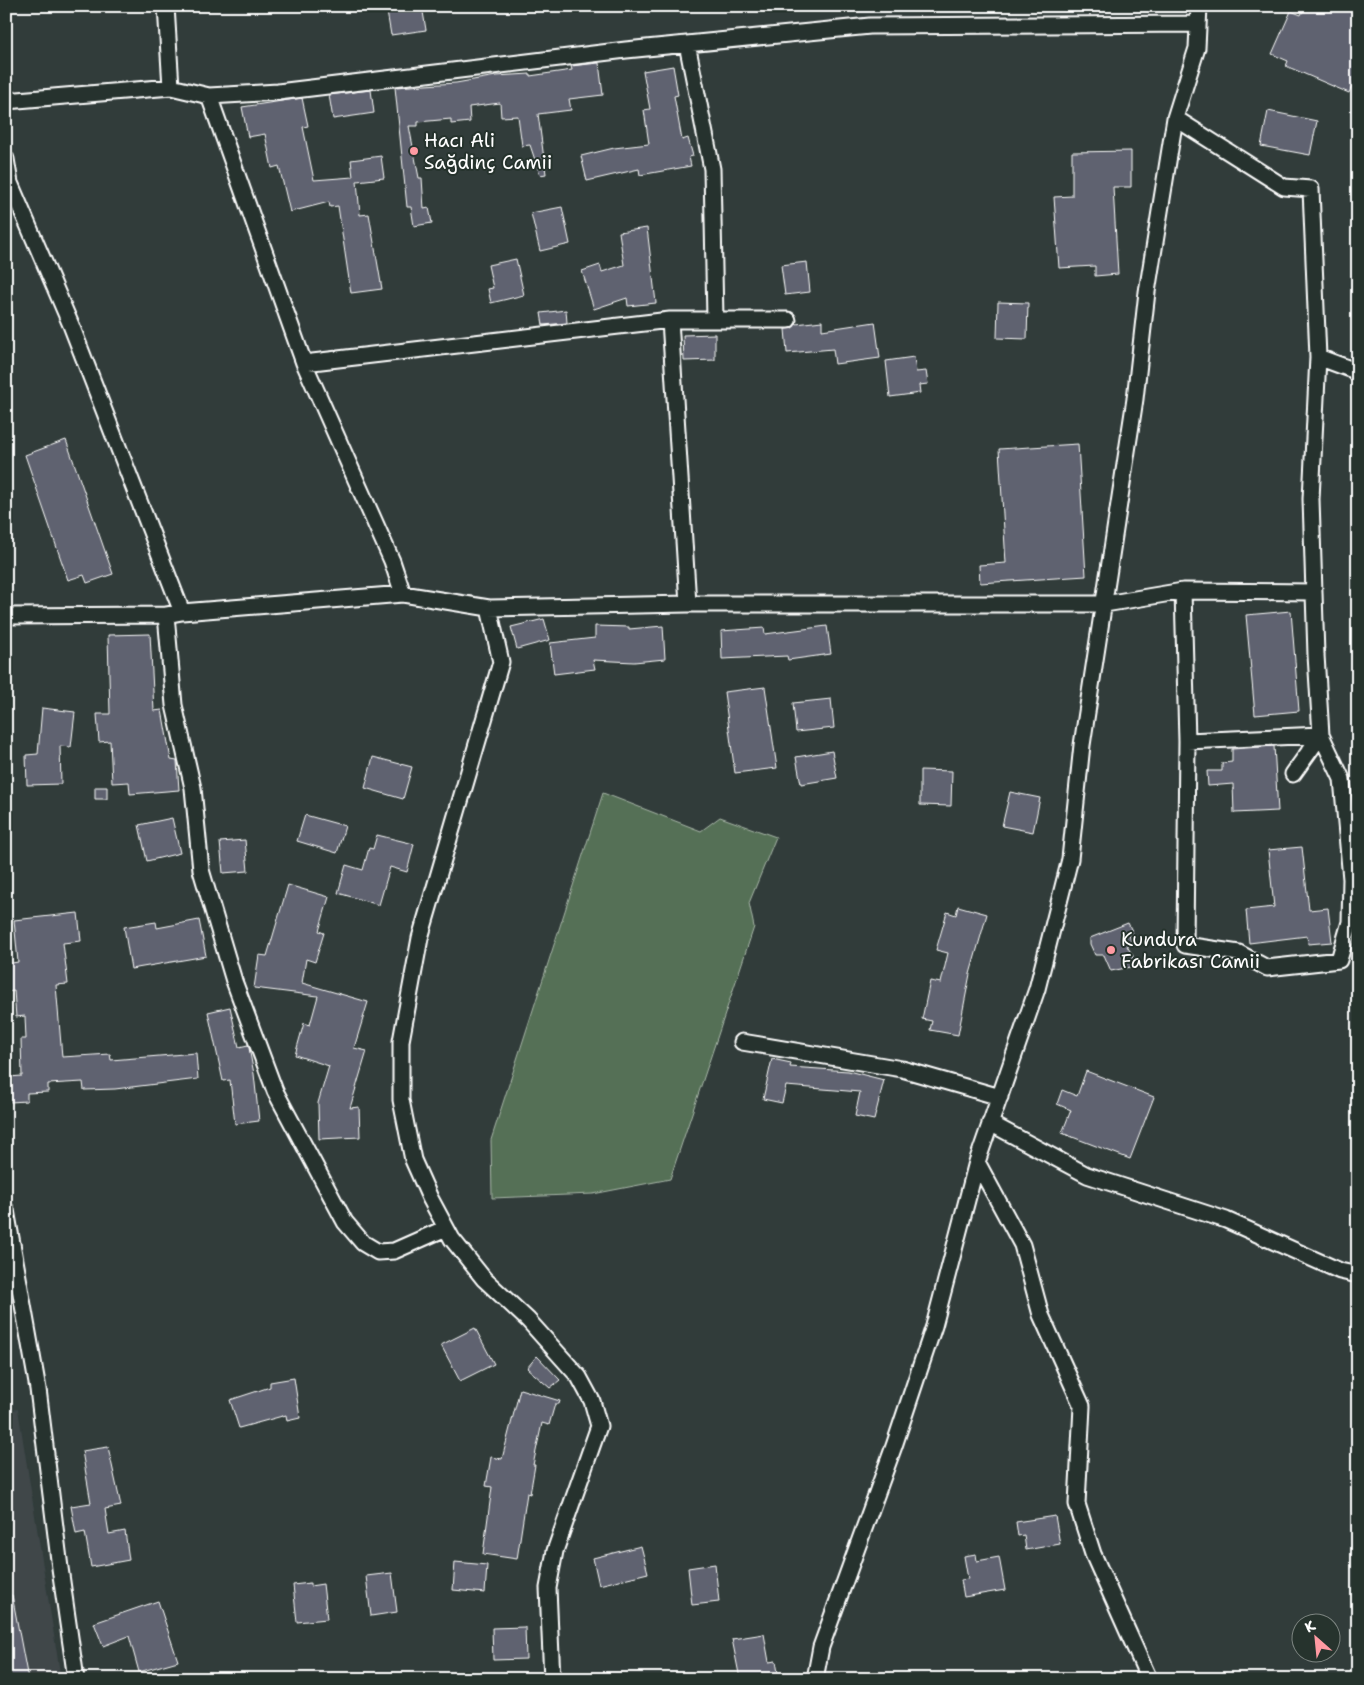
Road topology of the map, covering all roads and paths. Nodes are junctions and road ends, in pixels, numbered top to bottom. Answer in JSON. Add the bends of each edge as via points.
{"nodes":[{"id":1,"x":166,"y":6,"type":"edge"},
{"id":2,"x":1199,"y":6,"type":"edge"},
{"id":3,"x":1198,"y":24,"type":"junction"},
{"id":4,"x":687,"y":44,"type":"junction"},
{"id":5,"x":171,"y":86,"type":"junction"},
{"id":6,"x":209,"y":96,"type":"junction"},
{"id":7,"x":6,"y":100,"type":"edge"},
{"id":8,"x":1175,"y":118,"type":"junction"},
{"id":9,"x":6,"y":159,"type":"edge"},
{"id":10,"x":715,"y":319,"type":"junction"},
{"id":11,"x":670,"y":320,"type":"junction"},
{"id":12,"x":788,"y":320,"type":"dead end"},
{"id":13,"x":1318,"y":357,"type":"junction"},
{"id":14,"x":304,"y":363,"type":"junction"},
{"id":15,"x":1358,"y":374,"type":"edge"},
{"id":16,"x":1183,"y":591,"type":"junction"},
{"id":17,"x":1313,"y":592,"type":"junction"},
{"id":18,"x":403,"y":594,"type":"junction"},
{"id":19,"x":688,"y":604,"type":"junction"},
{"id":20,"x":1105,"y":604,"type":"junction"},
{"id":21,"x":488,"y":608,"type":"junction"},
{"id":22,"x":182,"y":612,"type":"junction"},
{"id":23,"x":166,"y":615,"type":"junction"},
{"id":24,"x":6,"y":616,"type":"edge"},
{"id":25,"x":1321,"y":735,"type":"junction"},
{"id":26,"x":1187,"y":741,"type":"junction"},
{"id":27,"x":1293,"y":774,"type":"dead end"},
{"id":28,"x":742,"y":1042,"type":"dead end"},
{"id":29,"x":1000,"y":1097,"type":"junction"},
{"id":30,"x":990,"y":1123,"type":"junction"},
{"id":31,"x":977,"y":1162,"type":"junction"},
{"id":32,"x":6,"y":1210,"type":"edge"},
{"id":33,"x":446,"y":1228,"type":"junction"},
{"id":34,"x":1358,"y":1275,"type":"edge"},
{"id":35,"x":76,"y":1679,"type":"edge"},
{"id":36,"x":552,"y":1679,"type":"edge"},
{"id":37,"x":815,"y":1679,"type":"edge"},
{"id":38,"x":1148,"y":1679,"type":"edge"}],
"edges":[{"from":1,"to":5,"type":"street"},
{"from":2,"to":3,"type":"street"},
{"from":3,"to":4,"type":"street","via":[[870,26]]},
{"from":3,"to":8,"type":"street","via":[[1197,48]]},
{"from":4,"to":6,"type":"street","via":[[288,91]]},
{"from":4,"to":10,"type":"street","via":[[712,169]]},
{"from":5,"to":6,"type":"street"},
{"from":5,"to":7,"type":"street"},
{"from":6,"to":14,"type":"street"},
{"from":8,"to":13,"type":"street","via":[[1284,187],[1311,189]]},
{"from":8,"to":20,"type":"street","via":[[1147,292]]},
{"from":9,"to":22,"type":"street","via":[[10,183],[75,334]]},
{"from":10,"to":11,"type":"street"},
{"from":10,"to":12,"type":"street"},
{"from":11,"to":14,"type":"street"},
{"from":11,"to":19,"type":"street"},
{"from":13,"to":15,"type":"street"},
{"from":13,"to":17,"type":"street","via":[[1312,499]]},
{"from":14,"to":18,"type":"street","via":[[392,561]]},
{"from":16,"to":17,"type":"street"},
{"from":16,"to":20,"type":"street"},
{"from":16,"to":26,"type":"street"},
{"from":17,"to":25,"type":"street"},
{"from":18,"to":21,"type":"street"},
{"from":18,"to":22,"type":"street"},
{"from":19,"to":20,"type":"street"},
{"from":19,"to":21,"type":"street"},
{"from":20,"to":29,"type":"street","via":[[1082,745],[1070,859],[1038,989]]},
{"from":21,"to":33,"type":"street","via":[[500,662],[420,938],[401,1041],[401,1100],[413,1160]]},
{"from":22,"to":23,"type":"street"},
{"from":23,"to":24,"type":"street"},
{"from":23,"to":33,"type":"street","via":[[174,705],[193,788],[201,870],[234,981],[275,1091],[345,1222],[363,1243],[378,1252],[394,1251]]},
{"from":25,"to":26,"type":"street"},
{"from":25,"to":26,"type":"street","via":[[1342,779],[1350,922],[1339,960],[1267,968],[1239,953],[1186,945]]},
{"from":25,"to":27,"type":"street"},
{"from":28,"to":29,"type":"street","via":[[902,1069]]},
{"from":29,"to":30,"type":"street"},
{"from":30,"to":31,"type":"street"},
{"from":30,"to":34,"type":"street","via":[[1087,1175],[1226,1220]]},
{"from":31,"to":37,"type":"street","via":[[934,1326],[894,1446],[820,1646]]},
{"from":31,"to":38,"type":"street","via":[[1022,1245],[1041,1315],[1082,1406],[1077,1504],[1094,1554]]},
{"from":32,"to":35,"type":"street","via":[[38,1389]]},
{"from":33,"to":36,"type":"street","via":[[484,1278],[528,1320],[579,1377],[592,1401],[599,1426],[551,1569],[548,1588]]}]}
